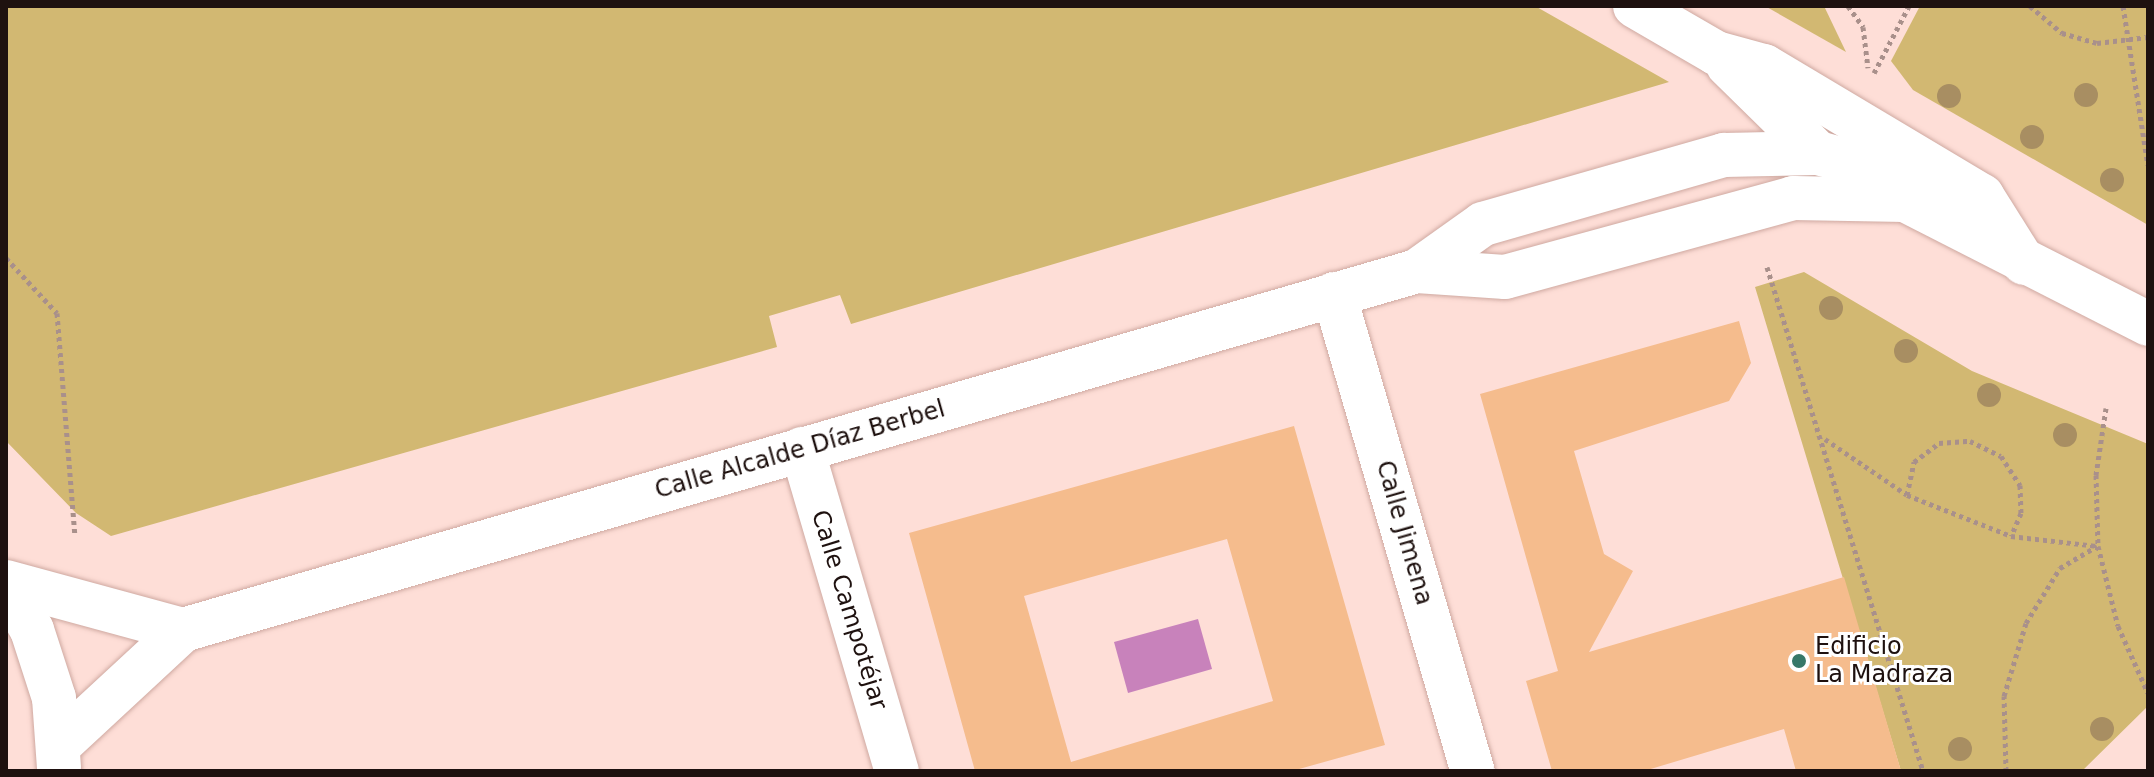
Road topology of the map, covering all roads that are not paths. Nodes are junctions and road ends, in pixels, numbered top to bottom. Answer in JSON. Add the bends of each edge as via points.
{"nodes":[{"id":1,"x":1635,"y":6,"type":"edge"},
{"id":2,"x":1730,"y":68,"type":"junction"},
{"id":3,"x":1818,"y":153,"type":"junction"},
{"id":4,"x":1724,"y":155,"type":"junction"},
{"id":5,"x":1905,"y":200,"type":"junction"},
{"id":6,"x":2025,"y":265,"type":"junction"},
{"id":7,"x":1417,"y":271,"type":"junction"},
{"id":8,"x":1334,"y":294,"type":"junction"},
{"id":9,"x":2148,"y":324,"type":"edge"},
{"id":10,"x":802,"y":449,"type":"junction"},
{"id":11,"x":6,"y":584,"type":"edge"},
{"id":12,"x":183,"y":630,"type":"junction"},
{"id":13,"x":59,"y":758,"type":"edge"},
{"id":14,"x":897,"y":771,"type":"edge"},
{"id":15,"x":1473,"y":771,"type":"edge"}],
"edges":[{"from":1,"to":2,"type":"street"},
{"from":2,"to":3,"type":"street"},
{"from":2,"to":4,"type":"street","via":[[1754,111]]},
{"from":2,"to":6,"type":"street","via":[[1764,66],[1982,196]]},
{"from":3,"to":4,"type":"street","name":"Calle Alcalde Díaz Berbel"},
{"from":3,"to":5,"type":"street","name":"Calle Alcalde Díaz Berbel","via":[[1873,168]]},
{"from":4,"to":7,"type":"street","name":"Calle Alcalde Díaz Berbel","via":[[1483,224]]},
{"from":5,"to":6,"type":"street"},
{"from":5,"to":7,"type":"street","name":"Calle Alcalde Díaz Berbel","via":[[1793,198],[1505,277]]},
{"from":6,"to":9,"type":"street"},
{"from":7,"to":8,"type":"street","name":"Calle Alcalde Díaz Berbel"},
{"from":8,"to":10,"type":"street","name":"Calle Alcalde Díaz Berbel"},
{"from":8,"to":15,"type":"street","name":"Calle Jimena"},
{"from":10,"to":12,"type":"street","name":"Calle Alcalde Díaz Berbel"},
{"from":10,"to":14,"type":"street","name":"Calle Campotéjar"},
{"from":11,"to":12,"type":"street"},
{"from":11,"to":13,"type":"street","via":[[32,630],[54,698]]},
{"from":12,"to":13,"type":"street","name":"Calle Alcalde Díaz Berbel"}]}
